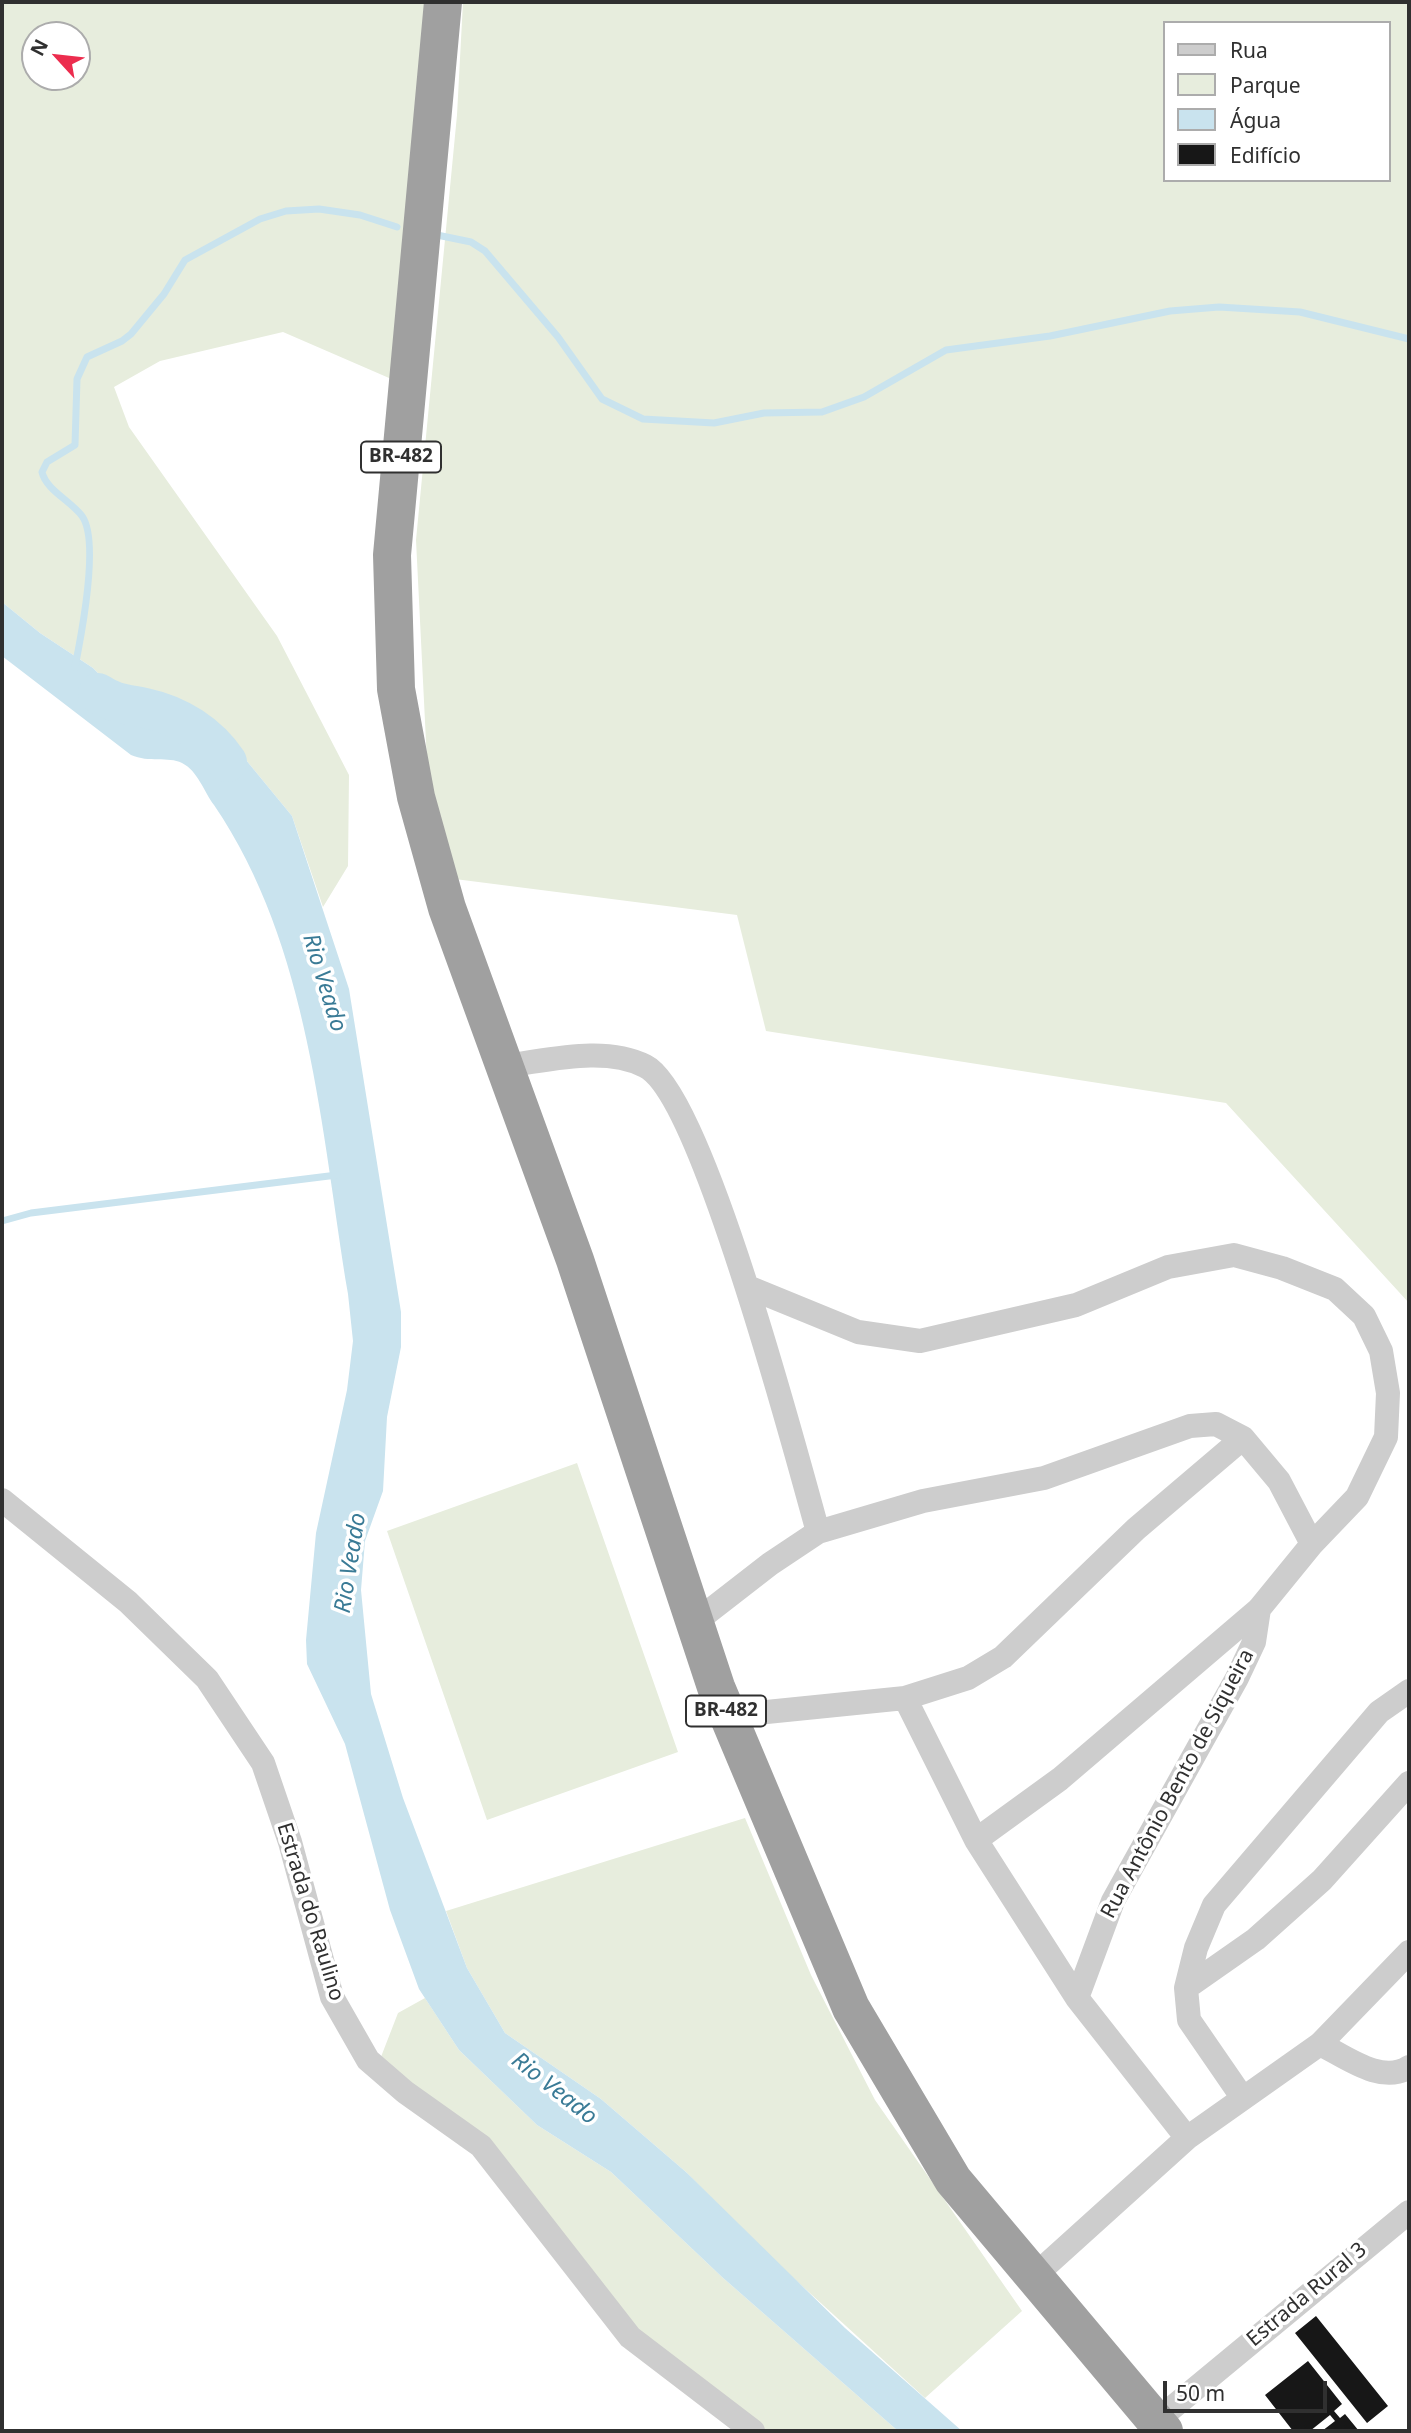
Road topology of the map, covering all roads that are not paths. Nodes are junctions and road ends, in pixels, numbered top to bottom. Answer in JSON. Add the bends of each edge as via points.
{"nodes":[{"id":1,"x":443,"y":2,"type":"edge"},
{"id":2,"x":503,"y":1066,"type":"junction"},
{"id":3,"x":748,"y":1287,"type":"junction"},
{"id":4,"x":1242,"y":1438,"type":"junction"},
{"id":5,"x":2,"y":1500,"type":"edge"},
{"id":6,"x":818,"y":1532,"type":"junction"},
{"id":7,"x":1312,"y":1544,"type":"junction"},
{"id":8,"x":1259,"y":1609,"type":"junction"},
{"id":9,"x":694,"y":1623,"type":"junction"},
{"id":10,"x":1409,"y":1691,"type":"edge"},
{"id":11,"x":905,"y":1698,"type":"junction"},
{"id":12,"x":727,"y":1716,"type":"junction"},
{"id":13,"x":1409,"y":1783,"type":"edge"},
{"id":14,"x":976,"y":1840,"type":"junction"},
{"id":15,"x":1409,"y":1952,"type":"edge"},
{"id":16,"x":1186,"y":1988,"type":"junction"},
{"id":17,"x":1077,"y":1998,"type":"junction"},
{"id":18,"x":1320,"y":2044,"type":"junction"},
{"id":19,"x":1409,"y":2067,"type":"edge"},
{"id":20,"x":1242,"y":2097,"type":"junction"},
{"id":21,"x":1187,"y":2138,"type":"junction"},
{"id":22,"x":1404,"y":2222,"type":"edge"},
{"id":23,"x":1032,"y":2278,"type":"junction"},
{"id":24,"x":1159,"y":2426,"type":"edge"},
{"id":25,"x":753,"y":2431,"type":"edge"}],
"edges":[{"from":1,"to":2,"type":"highway","number":"BR-482","via":[[392,555],[396,689],[416,797],[447,908]]},
{"from":2,"to":3,"type":"street","via":[[584,1056],[623,1059],[647,1067],[667,1088],[689,1128]]},
{"from":2,"to":9,"type":"highway","number":"BR-482","via":[[575,1260]]},
{"from":3,"to":6,"type":"street"},
{"from":3,"to":7,"type":"street","name":"Rua Antônio Bento de Siqueira","via":[[858,1332],[920,1340],[1076,1304],[1168,1267],[1234,1255],[1335,1289],[1364,1316],[1381,1351],[1388,1393],[1386,1437],[1357,1497]]},
{"from":4,"to":6,"type":"street","via":[[1216,1424],[1189,1426],[1044,1478],[923,1501]]},
{"from":4,"to":7,"type":"street","via":[[1279,1481]]},
{"from":4,"to":11,"type":"street","via":[[1136,1530],[1003,1657],[968,1678]]},
{"from":5,"to":25,"type":"street","name":"Estrada do Raulino","via":[[128,1602],[207,1679],[264,1763],[332,1997],[368,2060],[481,2146],[629,2337]]},
{"from":6,"to":9,"type":"street"},
{"from":7,"to":8,"type":"street","name":"Rua Antônio Bento de Siqueira"},
{"from":8,"to":14,"type":"street","name":"Rua Antônio Bento de Siqueira","via":[[1060,1779]]},
{"from":8,"to":17,"type":"street","name":"Rua Antônio Bento de Siqueira","via":[[1254,1642],[1112,1901]]},
{"from":9,"to":12,"type":"highway","number":"BR-482"},
{"from":10,"to":16,"type":"street","via":[[1379,1712],[1214,1905]]},
{"from":11,"to":12,"type":"street"},
{"from":11,"to":14,"type":"street"},
{"from":12,"to":23,"type":"highway","number":"BR-482","via":[[851,2008],[953,2180]]},
{"from":13,"to":16,"type":"street","via":[[1322,1880],[1256,1939]]},
{"from":14,"to":17,"type":"street"},
{"from":15,"to":18,"type":"street"},
{"from":16,"to":20,"type":"street","via":[[1189,2020]]},
{"from":17,"to":21,"type":"street"},
{"from":18,"to":19,"type":"street","via":[[1375,2071],[1399,2074]]},
{"from":18,"to":20,"type":"street"},
{"from":20,"to":21,"type":"street"},
{"from":21,"to":23,"type":"street"},
{"from":22,"to":24,"type":"street","name":"Estrada Rural 3"},
{"from":23,"to":24,"type":"highway","number":"BR-482"}]}
